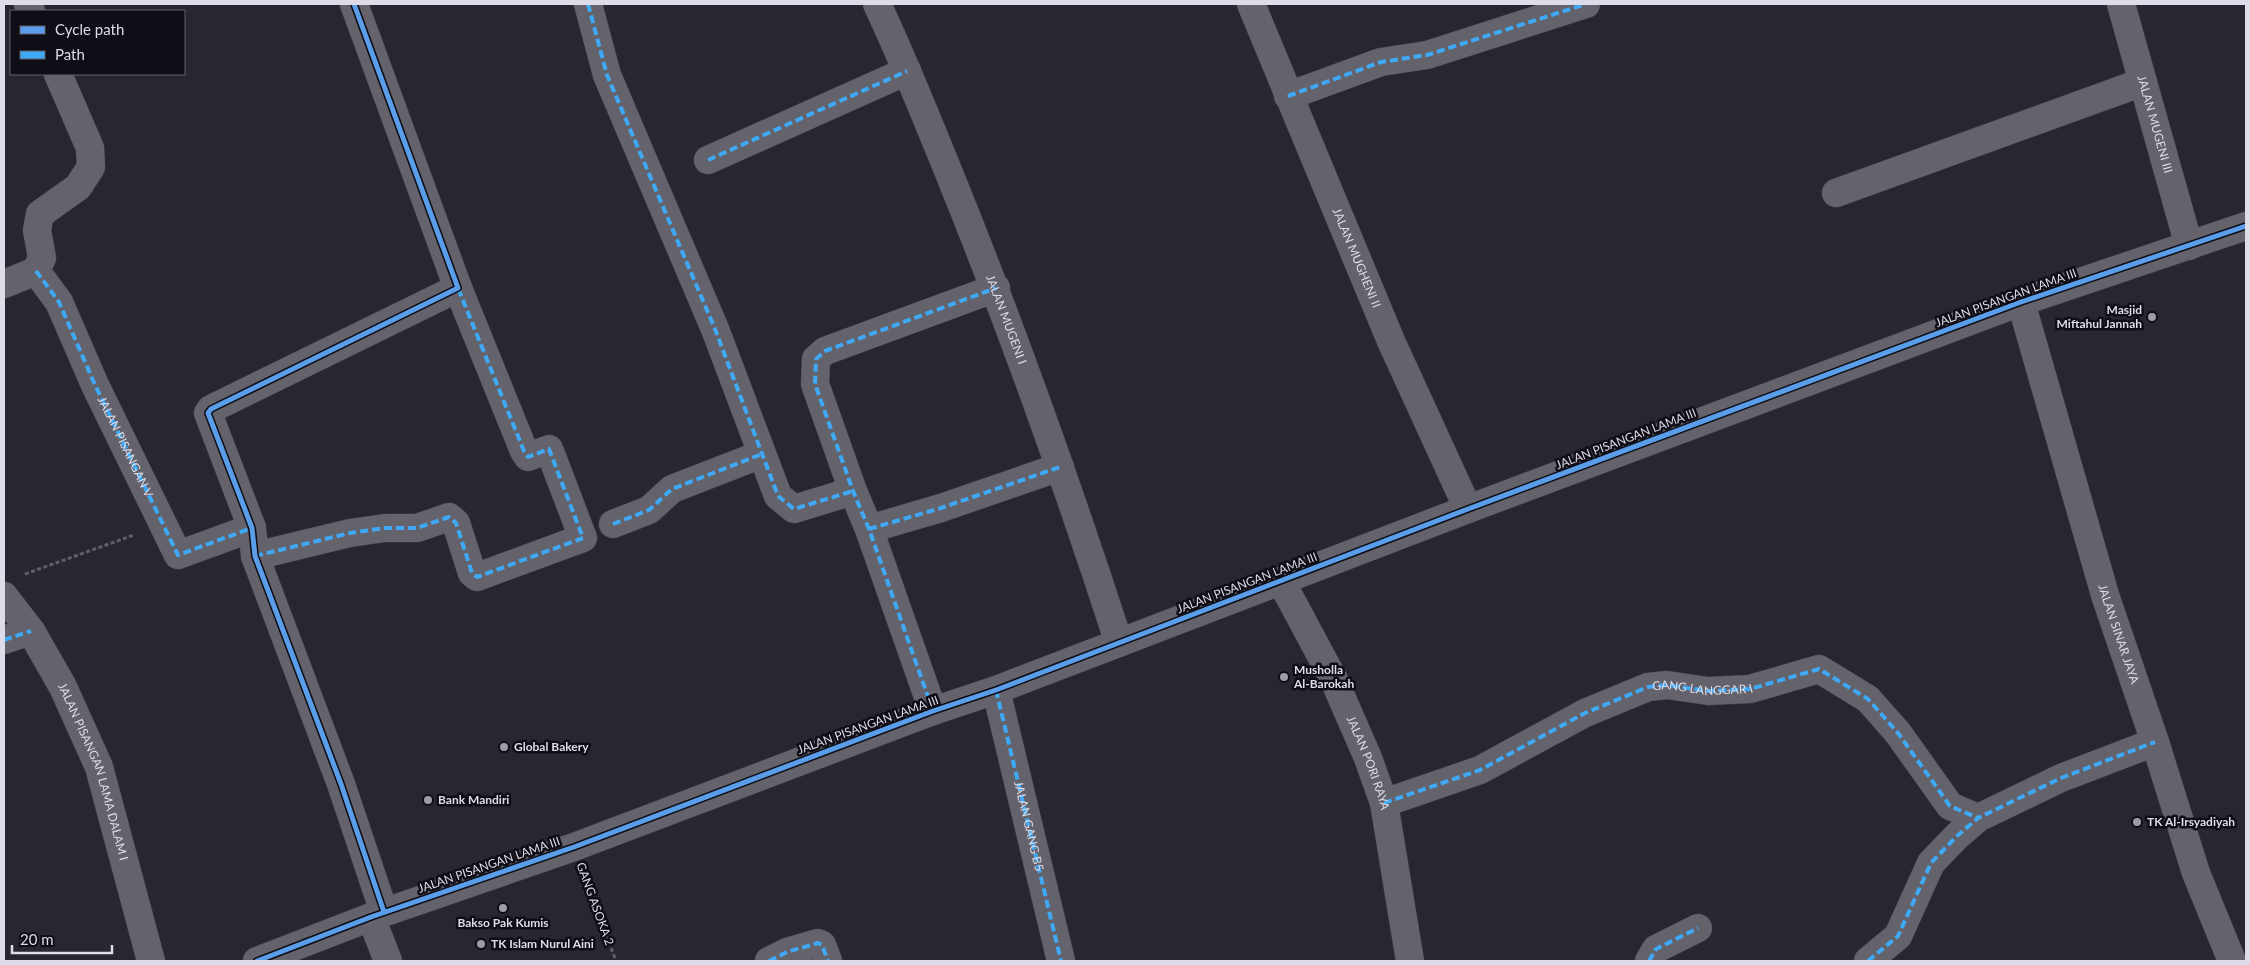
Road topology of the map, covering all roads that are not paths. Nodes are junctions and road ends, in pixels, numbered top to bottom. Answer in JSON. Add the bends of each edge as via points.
{"nodes":[{"id":1,"x":354,"y":4,"type":"edge"},
{"id":2,"x":588,"y":4,"type":"edge"},
{"id":3,"x":877,"y":4,"type":"edge"},
{"id":4,"x":1251,"y":4,"type":"edge"},
{"id":5,"x":1586,"y":4,"type":"edge"},
{"id":6,"x":2121,"y":4,"type":"edge"},
{"id":7,"x":907,"y":70,"type":"junction"},
{"id":8,"x":58,"y":75,"type":"edge"},
{"id":9,"x":2143,"y":82,"type":"junction"},
{"id":10,"x":1288,"y":96,"type":"junction"},
{"id":11,"x":708,"y":160,"type":"dead end"},
{"id":12,"x":1836,"y":193,"type":"dead end"},
{"id":13,"x":2246,"y":226,"type":"edge"},
{"id":14,"x":2189,"y":246,"type":"junction"},
{"id":15,"x":36,"y":271,"type":"junction"},
{"id":16,"x":4,"y":284,"type":"edge"},
{"id":17,"x":458,"y":288,"type":"junction"},
{"id":18,"x":996,"y":288,"type":"junction"},
{"id":19,"x":2021,"y":302,"type":"junction"},
{"id":20,"x":762,"y":454,"type":"junction"},
{"id":21,"x":1060,"y":467,"type":"junction"},
{"id":22,"x":853,"y":491,"type":"junction"},
{"id":23,"x":1468,"y":509,"type":"junction"},
{"id":24,"x":613,"y":524,"type":"dead end"},
{"id":25,"x":252,"y":528,"type":"junction"},
{"id":26,"x":869,"y":529,"type":"junction"},
{"id":27,"x":255,"y":556,"type":"junction"},
{"id":28,"x":1281,"y":581,"type":"junction"},
{"id":29,"x":12,"y":586,"type":"edge"},
{"id":30,"x":31,"y":631,"type":"junction"},
{"id":31,"x":4,"y":640,"type":"edge"},
{"id":32,"x":1119,"y":643,"type":"junction"},
{"id":33,"x":996,"y":690,"type":"junction"},
{"id":34,"x":932,"y":710,"type":"junction"},
{"id":35,"x":2155,"y":742,"type":"junction"},
{"id":36,"x":1384,"y":803,"type":"junction"},
{"id":37,"x":1978,"y":818,"type":"junction"},
{"id":38,"x":377,"y":915,"type":"junction"},
{"id":39,"x":1698,"y":928,"type":"dead end"},
{"id":40,"x":151,"y":961,"type":"edge"},
{"id":41,"x":257,"y":961,"type":"edge"},
{"id":42,"x":388,"y":961,"type":"edge"},
{"id":43,"x":769,"y":961,"type":"edge"},
{"id":44,"x":828,"y":961,"type":"edge"},
{"id":45,"x":1061,"y":961,"type":"edge"},
{"id":46,"x":1410,"y":961,"type":"edge"},
{"id":47,"x":1649,"y":961,"type":"edge"},
{"id":48,"x":1868,"y":961,"type":"edge"},
{"id":49,"x":2232,"y":961,"type":"edge"}],
"edges":[{"from":1,"to":17,"type":"street"},
{"from":2,"to":20,"type":"street","via":[[607,75],[715,329]]},
{"from":3,"to":7,"type":"street","name":"JALAN MUGENI I"},
{"from":4,"to":10,"type":"street","name":"JALAN MUGHENI II"},
{"from":5,"to":10,"type":"street","via":[[1427,55],[1381,62]]},
{"from":6,"to":9,"type":"street","name":"JALAN MUGENI III"},
{"from":7,"to":11,"type":"street"},
{"from":7,"to":18,"type":"street","name":"JALAN MUGENI I"},
{"from":8,"to":15,"type":"street","via":[[90,148],[91,167],[78,187],[40,214],[37,230],[42,258]]},
{"from":9,"to":12,"type":"street"},
{"from":9,"to":14,"type":"street","name":"JALAN MUGENI III"},
{"from":10,"to":23,"type":"street","name":"JALAN MUGHENI II","via":[[1391,342]]},
{"from":13,"to":14,"type":"street","name":"JALAN PISANGAN LAMA III"},
{"from":14,"to":19,"type":"street","name":"JALAN PISANGAN LAMA III"},
{"from":15,"to":16,"type":"street"},
{"from":15,"to":25,"type":"street","name":"JALAN PISANGAN V","via":[[58,302],[178,555]]},
{"from":17,"to":25,"type":"street","via":[[211,409],[209,419]]},
{"from":17,"to":27,"type":"street","via":[[524,451],[528,457],[549,449],[583,538],[477,577],[472,574],[456,523],[449,517],[418,528],[350,533]]},
{"from":18,"to":21,"type":"street","name":"JALAN MUGENI I"},
{"from":18,"to":22,"type":"street","via":[[825,351],[816,359],[815,384]]},
{"from":19,"to":23,"type":"street","name":"JALAN PISANGAN LAMA III"},
{"from":19,"to":35,"type":"street","name":"JALAN SINAR JAYA","via":[[2105,595]]},
{"from":20,"to":22,"type":"street","via":[[778,496],[794,509]]},
{"from":20,"to":24,"type":"street","via":[[672,489],[650,510]]},
{"from":21,"to":26,"type":"street"},
{"from":21,"to":32,"type":"street","name":"JALAN MUGENI I"},
{"from":22,"to":26,"type":"street"},
{"from":23,"to":28,"type":"street","name":"JALAN PISANGAN LAMA III"},
{"from":25,"to":27,"type":"street"},
{"from":26,"to":34,"type":"street"},
{"from":27,"to":38,"type":"street","via":[[341,784]]},
{"from":28,"to":32,"type":"street","name":"JALAN PISANGAN LAMA III"},
{"from":28,"to":36,"type":"street","name":"JALAN PORI RAYA","via":[[1334,680]]},
{"from":29,"to":30,"type":"street","name":"JALAN PISANGAN LAMA DALAM I"},
{"from":30,"to":31,"type":"street"},
{"from":30,"to":40,"type":"street","name":"JALAN PISANGAN LAMA DALAM I","via":[[64,687],[99,767]]},
{"from":32,"to":33,"type":"street","name":"JALAN PISANGAN LAMA III"},
{"from":33,"to":34,"type":"street","name":"JALAN PISANGAN LAMA III"},
{"from":33,"to":45,"type":"street","name":"JALAN GANG B5"},
{"from":34,"to":38,"type":"street","name":"JALAN PISANGAN LAMA III","via":[[574,846]]},
{"from":35,"to":37,"type":"street","via":[[2061,778]]},
{"from":35,"to":49,"type":"street","name":"JALAN SINAR JAYA","via":[[2196,873]]},
{"from":36,"to":37,"type":"street","name":"GANG LANGGAR I","via":[[1480,770],[1585,713],[1648,687],[1667,685],[1708,692],[1750,689],[1819,669],[1868,698],[1898,733],[1950,806]]},
{"from":36,"to":46,"type":"street","name":"JALAN PORI RAYA"},
{"from":37,"to":48,"type":"street","via":[[1932,863],[1898,936]]},
{"from":38,"to":41,"type":"street","name":"JALAN PISANGAN LAMA III"},
{"from":38,"to":42,"type":"street"},
{"from":39,"to":47,"type":"street","via":[[1656,949]]},
{"from":43,"to":44,"type":"street","via":[[818,942]]}]}
